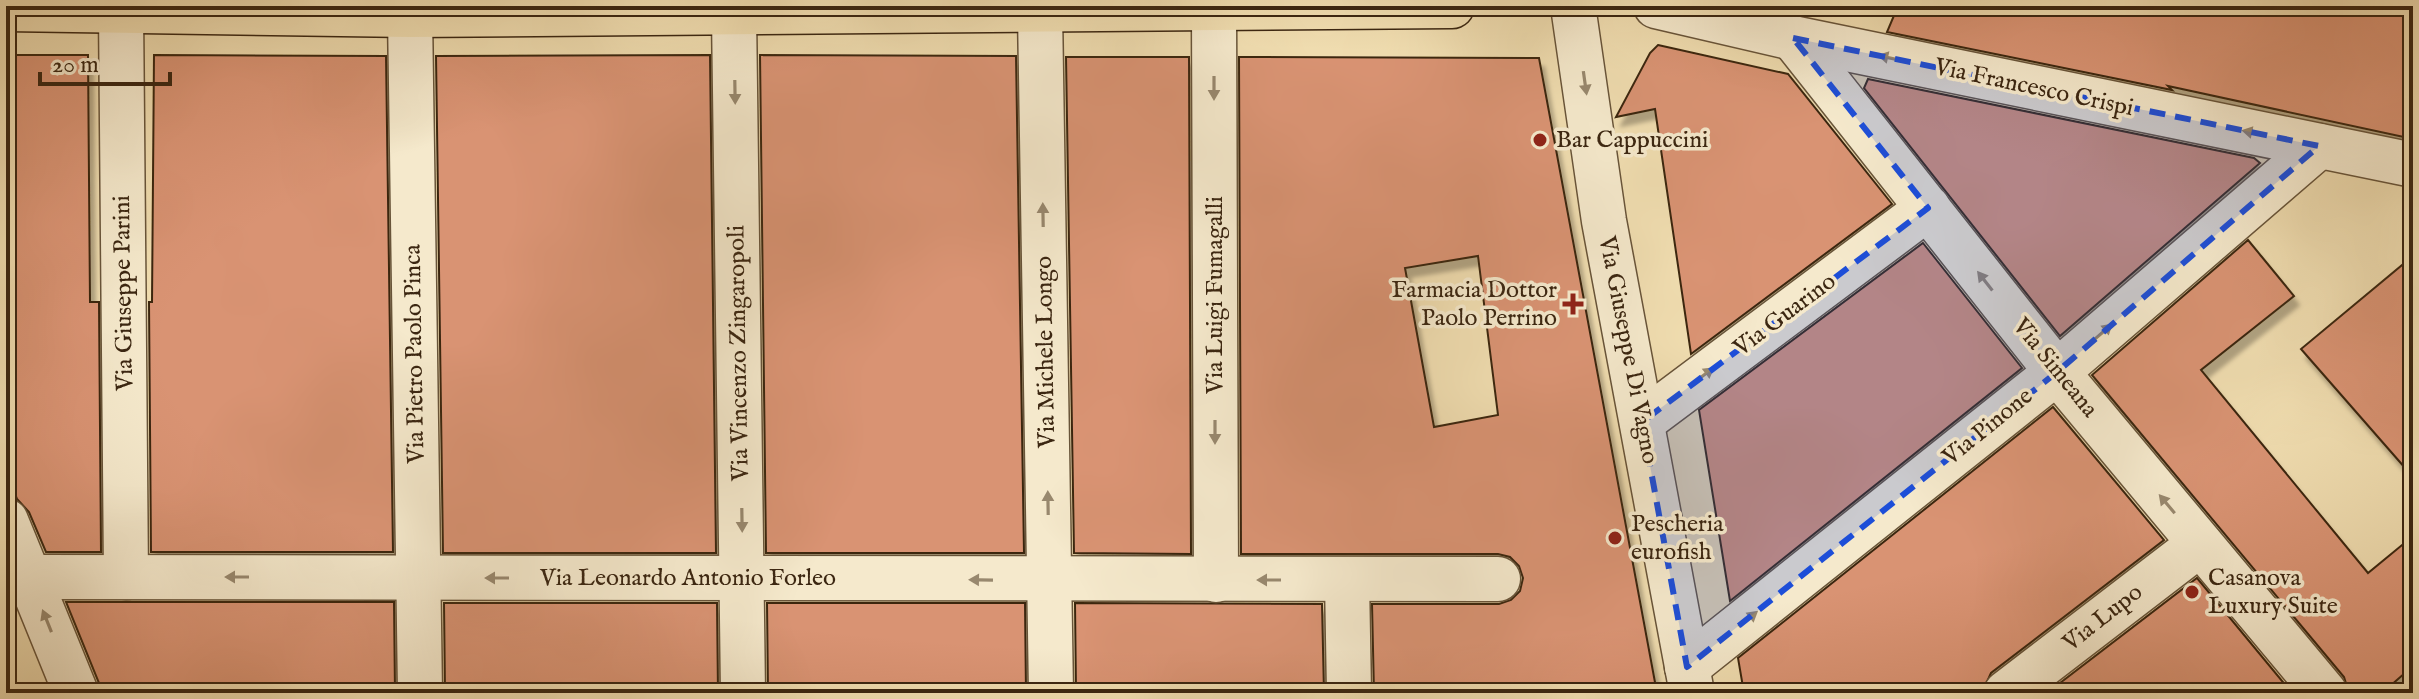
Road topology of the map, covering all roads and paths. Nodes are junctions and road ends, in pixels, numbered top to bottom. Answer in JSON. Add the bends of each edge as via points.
{"nodes":[{"id":1,"x":1452,"y":6,"type":"edge"},
{"id":2,"x":1573,"y":6,"type":"edge"},
{"id":3,"x":1656,"y":6,"type":"edge"},
{"id":4,"x":6,"y":9,"type":"edge"},
{"id":5,"x":1028,"y":9,"type":"edge"},
{"id":6,"x":121,"y":10,"type":"junction"},
{"id":7,"x":838,"y":10,"type":"edge"},
{"id":8,"x":1214,"y":10,"type":"junction"},
{"id":9,"x":734,"y":14,"type":"junction"},
{"id":10,"x":410,"y":15,"type":"junction"},
{"id":11,"x":1793,"y":38,"type":"junction"},
{"id":12,"x":2319,"y":146,"type":"junction"},
{"id":13,"x":2413,"y":165,"type":"edge"},
{"id":14,"x":1928,"y":208,"type":"junction"},
{"id":15,"x":2057,"y":372,"type":"junction"},
{"id":16,"x":1642,"y":422,"type":"junction"},
{"id":17,"x":6,"y":521,"type":"edge"},
{"id":18,"x":2200,"y":544,"type":"junction"},
{"id":19,"x":743,"y":576,"type":"junction"},
{"id":20,"x":29,"y":577,"type":"junction"},
{"id":21,"x":126,"y":577,"type":"junction"},
{"id":22,"x":419,"y":578,"type":"junction"},
{"id":23,"x":1498,"y":579,"type":"dead end"},
{"id":24,"x":1216,"y":580,"type":"junction"},
{"id":25,"x":1347,"y":580,"type":"junction"},
{"id":26,"x":1049,"y":581,"type":"junction"},
{"id":27,"x":1690,"y":680,"type":"edge"},
{"id":28,"x":76,"y":693,"type":"edge"},
{"id":29,"x":420,"y":693,"type":"edge"},
{"id":30,"x":743,"y":693,"type":"edge"},
{"id":31,"x":1051,"y":693,"type":"edge"},
{"id":32,"x":1349,"y":693,"type":"edge"},
{"id":33,"x":2006,"y":693,"type":"edge"},
{"id":34,"x":2325,"y":693,"type":"edge"}],
"edges":[{"from":1,"to":8,"type":"main road"},
{"from":2,"to":16,"type":"street","name":"Via Giuseppe Di Vagno","one_way":true,"via":[[1604,221]]},
{"from":3,"to":11,"type":"street","name":"Via Francesco Crispi"},
{"from":4,"to":6,"type":"main road"},
{"from":5,"to":7,"type":"main road"},
{"from":5,"to":8,"type":"main road"},
{"from":26,"to":5,"type":"street","name":"Via Michele Longo","one_way":true},
{"from":6,"to":10,"type":"main road"},
{"from":6,"to":21,"type":"street","name":"Via Giuseppe Parini"},
{"from":7,"to":9,"type":"main road"},
{"from":8,"to":24,"type":"street","name":"Via Luigi Fumagalli","one_way":true},
{"from":9,"to":10,"type":"main road"},
{"from":9,"to":19,"type":"street","name":"Via Vincenzo Zingaropoli","one_way":true},
{"from":10,"to":22,"type":"street","name":"Via Pietro Paolo Pinca"},
{"from":12,"to":11,"type":"street","name":"Via Francesco Crispi","one_way":true},
{"from":11,"to":14,"type":"street","name":"Via Simeana"},
{"from":12,"to":13,"type":"street","name":"Via Francesco Crispi"},
{"from":15,"to":12,"type":"street","name":"Via Pinone","one_way":true},
{"from":15,"to":14,"type":"street","name":"Via Simeana","one_way":true},
{"from":16,"to":14,"type":"street","name":"Via Guarino","one_way":true},
{"from":18,"to":15,"type":"street","name":"Via Simeana","one_way":true},
{"from":27,"to":15,"type":"street","name":"Via Pinone","one_way":true},
{"from":16,"to":27,"type":"street","name":"Via Giuseppe Di Vagno"},
{"from":17,"to":20,"type":"street"},
{"from":18,"to":33,"type":"street","name":"Via Lupo"},
{"from":18,"to":34,"type":"street","name":"Via Simeana"},
{"from":19,"to":22,"type":"street","name":"Via Leonardo Antonio Forleo","one_way":true},
{"from":26,"to":19,"type":"street","name":"Via Leonardo Antonio Forleo","one_way":true},
{"from":19,"to":30,"type":"street","name":"Via Vincenzo Zingaropoli"},
{"from":20,"to":21,"type":"street","name":"Via Leonardo Antonio Forleo"},
{"from":28,"to":20,"type":"street","one_way":true},
{"from":22,"to":21,"type":"street","name":"Via Leonardo Antonio Forleo","one_way":true},
{"from":22,"to":29,"type":"street","name":"Via Pietro Paolo Pinca"},
{"from":23,"to":25,"type":"street","name":"Via Leonardo Antonio Forleo"},
{"from":25,"to":24,"type":"street","name":"Via Leonardo Antonio Forleo","one_way":true},
{"from":24,"to":26,"type":"street","name":"Via Leonardo Antonio Forleo"},
{"from":25,"to":32,"type":"street"},
{"from":26,"to":31,"type":"street","name":"Via Michele Longo"}]}
